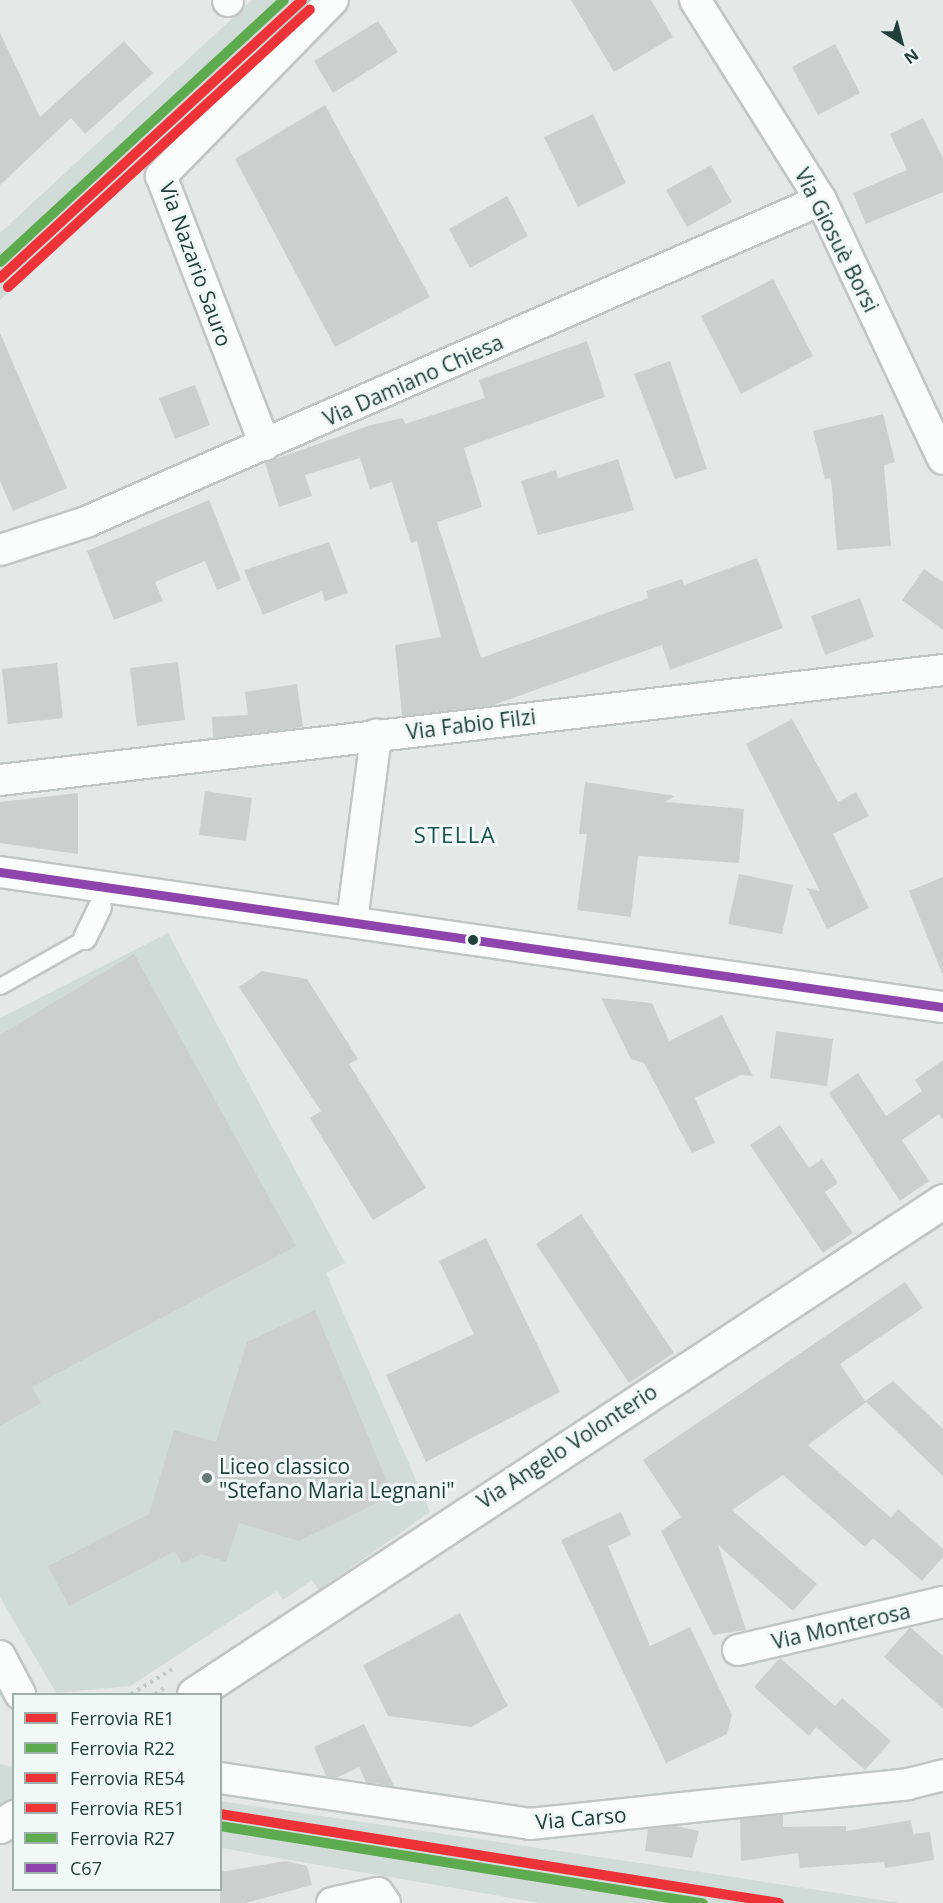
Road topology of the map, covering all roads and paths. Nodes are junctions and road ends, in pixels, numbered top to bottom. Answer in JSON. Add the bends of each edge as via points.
{"nodes":[{"id":1,"x":333,"y":0,"type":"edge"},
{"id":2,"x":695,"y":0,"type":"edge"},
{"id":3,"x":821,"y":200,"type":"junction"},
{"id":4,"x":265,"y":445,"type":"junction"},
{"id":5,"x":943,"y":459,"type":"edge"},
{"id":6,"x":0,"y":550,"type":"edge"},
{"id":7,"x":943,"y":670,"type":"edge"},
{"id":8,"x":376,"y":735,"type":"junction"},
{"id":9,"x":0,"y":780,"type":"edge"},
{"id":10,"x":0,"y":872,"type":"edge"},
{"id":11,"x":100,"y":907,"type":"dead end"},
{"id":12,"x":352,"y":921,"type":"junction"},
{"id":13,"x":85,"y":938,"type":"joint"},
{"id":14,"x":0,"y":986,"type":"edge"},
{"id":15,"x":943,"y":1007,"type":"edge"},
{"id":16,"x":943,"y":1202,"type":"edge"},
{"id":17,"x":943,"y":1602,"type":"edge"},
{"id":18,"x":738,"y":1650,"type":"dead end"},
{"id":19,"x":0,"y":1656,"type":"edge"},
{"id":20,"x":19,"y":1693,"type":"edge"},
{"id":21,"x":197,"y":1693,"type":"edge"},
{"id":22,"x":943,"y":1774,"type":"edge"},
{"id":23,"x":222,"y":1778,"type":"edge"},
{"id":24,"x":332,"y":1903,"type":"edge"},
{"id":25,"x":385,"y":1903,"type":"edge"}],
"edges":[{"from":1,"to":4,"type":"street","name":"Via Nazario Sauro","via":[[161,176]]},
{"from":2,"to":3,"type":"street","name":"Via Giosuè Borsi"},
{"from":3,"to":4,"type":"street","name":"Via Damiano Chiesa"},
{"from":3,"to":5,"type":"street","name":"Via Giosuè Borsi"},
{"from":4,"to":6,"type":"street","name":"Via Damiano Chiesa","via":[[86,522]]},
{"from":7,"to":8,"type":"street","name":"Via Fabio Filzi"},
{"from":8,"to":9,"type":"street","name":"Via Fabio Filzi"},
{"from":8,"to":12,"type":"street"},
{"from":10,"to":12,"type":"street"},
{"from":11,"to":13,"type":"street"},
{"from":12,"to":15,"type":"street"},
{"from":13,"to":14,"type":"lane"},
{"from":16,"to":21,"type":"street","name":"Via Angelo Volonterio","via":[[370,1575]]},
{"from":17,"to":18,"type":"street","name":"Via Monterosa"},
{"from":19,"to":20,"type":"street"},
{"from":22,"to":23,"type":"street","name":"Via Carso","via":[[908,1784],[530,1824]]},
{"from":24,"to":25,"type":"street","via":[[378,1893]]}]}
